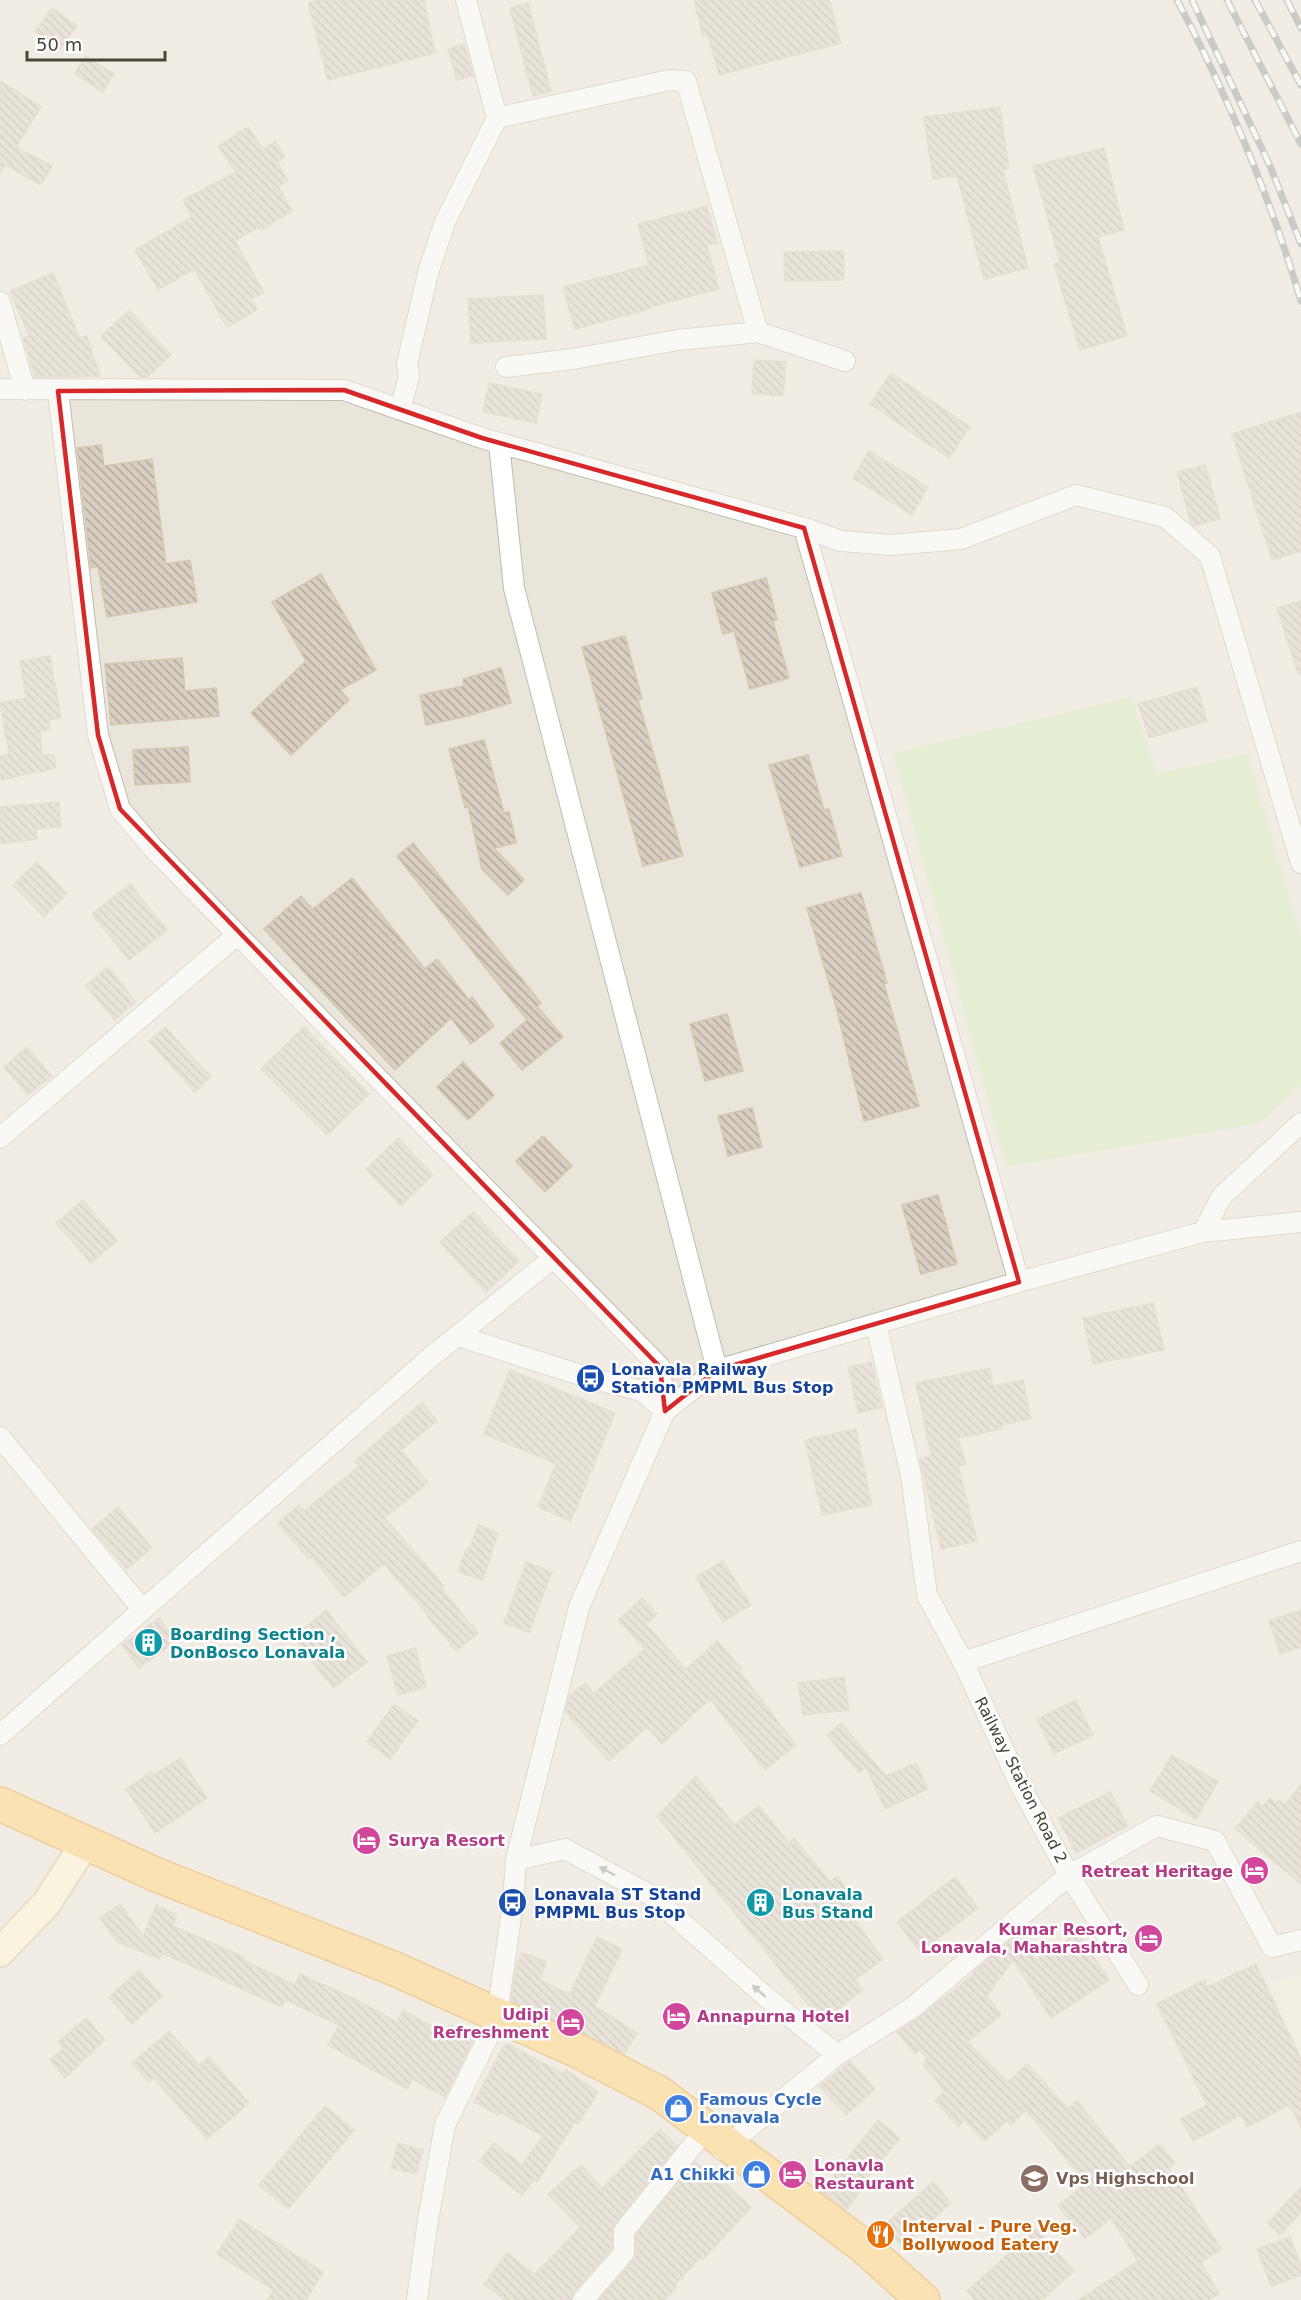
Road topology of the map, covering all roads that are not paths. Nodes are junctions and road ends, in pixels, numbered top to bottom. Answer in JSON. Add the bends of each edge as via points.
{"nodes":[{"id":1,"x":466,"y":0,"type":"edge"},
{"id":2,"x":497,"y":118,"type":"junction"},
{"id":3,"x":0,"y":302,"type":"edge"},
{"id":4,"x":758,"y":332,"type":"junction"},
{"id":5,"x":845,"y":361,"type":"dead end"},
{"id":6,"x":506,"y":367,"type":"dead end"},
{"id":7,"x":0,"y":390,"type":"edge"},
{"id":8,"x":25,"y":390,"type":"junction"},
{"id":9,"x":58,"y":391,"type":"junction"},
{"id":10,"x":400,"y":409,"type":"junction"},
{"id":11,"x":499,"y":443,"type":"junction"},
{"id":12,"x":804,"y":528,"type":"junction"},
{"id":13,"x":1301,"y":863,"type":"edge"},
{"id":14,"x":237,"y":935,"type":"junction"},
{"id":15,"x":1301,"y":1123,"type":"edge"},
{"id":16,"x":0,"y":1138,"type":"edge"},
{"id":17,"x":1301,"y":1222,"type":"edge"},
{"id":18,"x":1203,"y":1232,"type":"junction"},
{"id":19,"x":552,"y":1259,"type":"junction"},
{"id":20,"x":1019,"y":1282,"type":"junction"},
{"id":21,"x":876,"y":1324,"type":"junction"},
{"id":22,"x":458,"y":1335,"type":"junction"},
{"id":23,"x":717,"y":1370,"type":"junction"},
{"id":24,"x":665,"y":1411,"type":"junction"},
{"id":25,"x":0,"y":1437,"type":"edge"},
{"id":26,"x":1301,"y":1551,"type":"edge"},
{"id":27,"x":143,"y":1610,"type":"junction"},
{"id":28,"x":963,"y":1662,"type":"junction"},
{"id":29,"x":0,"y":1735,"type":"edge"},
{"id":30,"x":0,"y":1804,"type":"edge"},
{"id":31,"x":0,"y":1823,"type":"edge"},
{"id":32,"x":82,"y":1849,"type":"junction"},
{"id":33,"x":516,"y":1860,"type":"junction"},
{"id":34,"x":1069,"y":1875,"type":"junction"},
{"id":35,"x":1301,"y":1940,"type":"edge"},
{"id":36,"x":0,"y":1952,"type":"edge"},
{"id":37,"x":1138,"y":1985,"type":"dead end"},
{"id":38,"x":495,"y":2020,"type":"junction"},
{"id":39,"x":837,"y":2055,"type":"junction"},
{"id":40,"x":714,"y":2146,"type":"junction"},
{"id":41,"x":417,"y":2300,"type":"edge"},
{"id":42,"x":583,"y":2300,"type":"edge"},
{"id":43,"x":903,"y":2300,"type":"edge"},
{"id":44,"x":923,"y":2300,"type":"edge"}],
"edges":[{"from":1,"to":2,"type":"street"},
{"from":2,"to":4,"type":"street","via":[[670,80],[687,81]]},
{"from":2,"to":10,"type":"street","via":[[445,222],[428,273]]},
{"from":3,"to":8,"type":"street"},
{"from":4,"to":5,"type":"street"},
{"from":4,"to":6,"type":"street","via":[[678,340]]},
{"from":7,"to":8,"type":"street"},
{"from":8,"to":9,"type":"street"},
{"from":9,"to":10,"type":"street","via":[[344,390]]},
{"from":9,"to":14,"type":"street","via":[[98,735],[120,809]]},
{"from":10,"to":11,"type":"street"},
{"from":11,"to":12,"type":"street"},
{"from":11,"to":23,"type":"street","via":[[514,588]]},
{"from":12,"to":13,"type":"street","via":[[842,541],[891,545],[961,539],[1076,495],[1166,517],[1210,556]]},
{"from":12,"to":20,"type":"street"},
{"from":14,"to":16,"type":"street"},
{"from":14,"to":19,"type":"street"},
{"from":15,"to":18,"type":"street","via":[[1222,1196]]},
{"from":17,"to":18,"type":"street"},
{"from":18,"to":20,"type":"street"},
{"from":19,"to":22,"type":"street"},
{"from":19,"to":24,"type":"street","via":[[660,1367]]},
{"from":20,"to":21,"type":"street"},
{"from":21,"to":23,"type":"street"},
{"from":21,"to":28,"type":"street","name":"Railway Station Road 2","via":[[911,1475],[927,1595]]},
{"from":22,"to":24,"type":"street","via":[[642,1391]]},
{"from":22,"to":27,"type":"street"},
{"from":23,"to":24,"type":"street"},
{"from":24,"to":33,"type":"street","via":[[579,1607]]},
{"from":25,"to":27,"type":"street"},
{"from":26,"to":28,"type":"street"},
{"from":27,"to":29,"type":"street"},
{"from":28,"to":34,"type":"street","name":"Railway Station Road 2","via":[[1020,1785]]},
{"from":30,"to":32,"type":"highway"},
{"from":31,"to":32,"type":"highway"},
{"from":32,"to":36,"type":"street","via":[[46,1904]]},
{"from":32,"to":38,"type":"highway","via":[[158,1875],[396,1970]]},
{"from":33,"to":38,"type":"street"},
{"from":39,"to":33,"type":"street","one_way":true,"via":[[652,1896],[566,1849]]},
{"from":34,"to":35,"type":"street","via":[[1157,1826],[1215,1841],[1272,1947]]},
{"from":34,"to":37,"type":"street"},
{"from":34,"to":39,"type":"street","name":"Railway Station Road 2","via":[[912,2008]]},
{"from":38,"to":40,"type":"highway","via":[[578,2051],[659,2093]]},
{"from":38,"to":41,"type":"street","via":[[445,2125]]},
{"from":39,"to":40,"type":"street","name":"Railway Station Road 2"},
{"from":40,"to":42,"type":"street","name":"Railway Station Road 2","via":[[624,2231],[624,2253]]},
{"from":40,"to":43,"type":"highway"},
{"from":40,"to":44,"type":"highway","via":[[863,2246]]}]}
